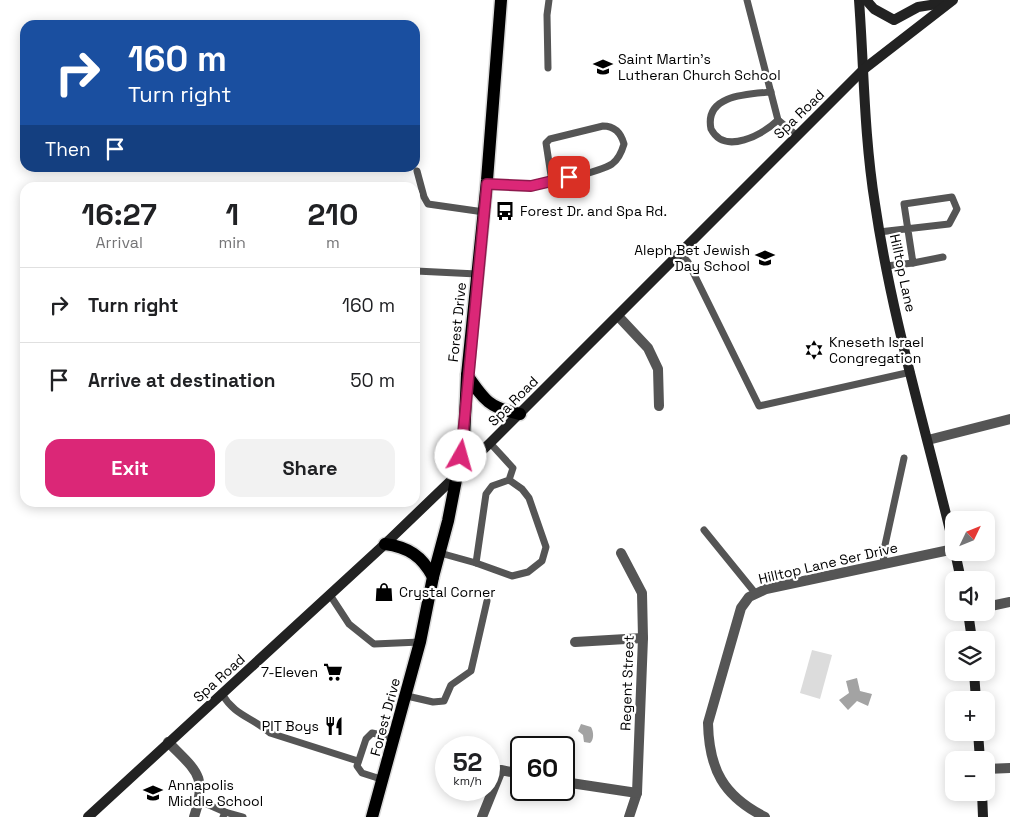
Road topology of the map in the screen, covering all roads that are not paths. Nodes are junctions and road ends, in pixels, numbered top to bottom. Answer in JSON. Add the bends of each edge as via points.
{"nodes":[{"id":1,"x":501,"y":0,"type":"edge"},
{"id":2,"x":549,"y":0,"type":"edge"},
{"id":3,"x":747,"y":0,"type":"edge"},
{"id":4,"x":860,"y":0,"type":"edge"},
{"id":5,"x":866,"y":0,"type":"edge"},
{"id":6,"x":951,"y":1,"type":"edge"},
{"id":7,"x":548,"y":68,"type":"dead end"},
{"id":8,"x":864,"y":69,"type":"junction"},
{"id":9,"x":770,"y":92,"type":"junction"},
{"id":10,"x":778,"y":120,"type":"junction"},
{"id":11,"x":796,"y":135,"type":"junction"},
{"id":12,"x":417,"y":172,"type":"dead end"},
{"id":13,"x":420,"y":182,"type":"edge"},
{"id":14,"x":552,"y":182,"type":"junction"},
{"id":15,"x":420,"y":183,"type":"edge"},
{"id":16,"x":487,"y":184,"type":"junction"},
{"id":17,"x":484,"y":212,"type":"junction"},
{"id":18,"x":907,"y":228,"type":"junction"},
{"id":19,"x":880,"y":232,"type":"junction"},
{"id":20,"x":680,"y":253,"type":"junction"},
{"id":21,"x":944,"y":257,"type":"dead end"},
{"id":22,"x":913,"y":262,"type":"junction"},
{"id":23,"x":886,"y":266,"type":"junction"},
{"id":24,"x":420,"y":271,"type":"edge"},
{"id":25,"x":477,"y":274,"type":"junction"},
{"id":26,"x":618,"y":316,"type":"junction"},
{"id":27,"x":911,"y":372,"type":"junction"},
{"id":28,"x":467,"y":375,"type":"junction"},
{"id":29,"x":659,"y":406,"type":"dead end"},
{"id":30,"x":520,"y":414,"type":"junction"},
{"id":31,"x":1010,"y":419,"type":"edge"},
{"id":32,"x":928,"y":440,"type":"junction"},
{"id":33,"x":490,"y":443,"type":"junction"},
{"id":34,"x":904,"y":458,"type":"dead end"},
{"id":35,"x":458,"y":473,"type":"junction"},
{"id":36,"x":509,"y":480,"type":"junction"},
{"id":37,"x":945,"y":511,"type":"edge"},
{"id":38,"x":704,"y":530,"type":"dead end"},
{"id":39,"x":385,"y":544,"type":"junction"},
{"id":40,"x":945,"y":550,"type":"edge"},
{"id":41,"x":440,"y":553,"type":"junction"},
{"id":42,"x":621,"y":554,"type":"dead end"},
{"id":43,"x":476,"y":563,"type":"junction"},
{"id":44,"x":883,"y":564,"type":"junction"},
{"id":45,"x":433,"y":577,"type":"junction"},
{"id":46,"x":330,"y":594,"type":"junction"},
{"id":47,"x":756,"y":594,"type":"junction"},
{"id":48,"x":487,"y":601,"type":"dead end"},
{"id":49,"x":1010,"y":602,"type":"edge"},
{"id":50,"x":995,"y":605,"type":"edge"},
{"id":51,"x":643,"y":638,"type":"junction"},
{"id":52,"x":420,"y":642,"type":"junction"},
{"id":53,"x":575,"y":642,"type":"dead end"},
{"id":54,"x":222,"y":694,"type":"junction"},
{"id":55,"x":407,"y":696,"type":"junction"},
{"id":56,"x":396,"y":738,"type":"junction"},
{"id":57,"x":168,"y":742,"type":"junction"},
{"id":58,"x":358,"y":761,"type":"junction"},
{"id":59,"x":1010,"y":768,"type":"edge"},
{"id":60,"x":995,"y":769,"type":"edge"},
{"id":61,"x":510,"y":772,"type":"edge"},
{"id":62,"x":384,"y":780,"type":"junction"},
{"id":63,"x":575,"y":784,"type":"edge"},
{"id":64,"x":637,"y":793,"type":"junction"},
{"id":65,"x":200,"y":801,"type":"junction"},
{"id":66,"x":982,"y":801,"type":"edge"},
{"id":67,"x":224,"y":814,"type":"edge"},
{"id":68,"x":88,"y":817,"type":"edge"},
{"id":69,"x":194,"y":817,"type":"edge"},
{"id":70,"x":243,"y":817,"type":"edge"},
{"id":71,"x":372,"y":817,"type":"edge"},
{"id":72,"x":482,"y":817,"type":"edge"},
{"id":73,"x":629,"y":817,"type":"edge"},
{"id":74,"x":765,"y":817,"type":"edge"},
{"id":75,"x":983,"y":817,"type":"edge"}],
"edges":[{"from":1,"to":16,"type":"main road","name":"Forest Drive"},
{"from":2,"to":7,"type":"lane"},
{"from":3,"to":9,"type":"lane"},
{"from":4,"to":8,"type":"street","name":"Hilltop Lane"},
{"from":5,"to":6,"type":"street","via":[[874,9],[894,20],[918,7]]},
{"from":6,"to":8,"type":"street","name":"Spa Road"},
{"from":8,"to":11,"type":"street","name":"Spa Road"},
{"from":8,"to":19,"type":"street","name":"Hilltop Lane","via":[[866,128]]},
{"from":9,"to":10,"type":"lane"},
{"from":9,"to":10,"type":"lane","via":[[741,94],[716,106],[710,117],[711,129],[722,139],[744,140],[766,131]]},
{"from":10,"to":11,"type":"lane"},
{"from":11,"to":20,"type":"street","name":"Spa Road"},
{"from":12,"to":13,"type":"lane"},
{"from":14,"to":14,"type":"lane","via":[[612,164],[624,144],[618,132],[603,126],[550,139],[545,149]]},
{"from":14,"to":16,"type":"lane","via":[[531,186]]},
{"from":15,"to":17,"type":"lane","via":[[428,204]]},
{"from":16,"to":17,"type":"main road","name":"Forest Drive"},
{"from":17,"to":25,"type":"main road","name":"Forest Drive"},
{"from":18,"to":18,"type":"lane","via":[[949,224],[957,209],[952,197],[904,204]]},
{"from":18,"to":19,"type":"lane"},
{"from":18,"to":22,"type":"lane"},
{"from":19,"to":23,"type":"street","name":"Hilltop Lane"},
{"from":20,"to":26,"type":"street","name":"Spa Road"},
{"from":20,"to":27,"type":"lane","via":[[688,262],[759,406]]},
{"from":21,"to":22,"type":"lane"},
{"from":22,"to":23,"type":"lane"},
{"from":23,"to":27,"type":"street","name":"Hilltop Lane"},
{"from":24,"to":25,"type":"lane"},
{"from":25,"to":28,"type":"main road","name":"Forest Drive"},
{"from":26,"to":29,"type":"street","via":[[648,348],[658,369]]},
{"from":26,"to":30,"type":"street","name":"Spa Road"},
{"from":27,"to":32,"type":"street","name":"Hilltop Lane"},
{"from":28,"to":30,"type":"main road","via":[[483,398],[499,410]]},
{"from":28,"to":35,"type":"main road","name":"Forest Drive","via":[[464,439]]},
{"from":30,"to":33,"type":"street","name":"Spa Road"},
{"from":31,"to":32,"type":"street"},
{"from":32,"to":37,"type":"street","name":"Hilltop Lane"},
{"from":33,"to":35,"type":"street","name":"Spa Road"},
{"from":33,"to":36,"type":"lane","via":[[513,468]]},
{"from":34,"to":44,"type":"lane"},
{"from":35,"to":39,"type":"street","name":"Spa Road"},
{"from":35,"to":41,"type":"main road","name":"Forest Drive"},
{"from":36,"to":43,"type":"lane","via":[[492,486],[486,494]]},
{"from":36,"to":43,"type":"lane","via":[[529,498],[546,548],[542,561],[528,572],[512,576]]},
{"from":38,"to":47,"type":"lane"},
{"from":39,"to":45,"type":"main road","via":[[414,552]]},
{"from":39,"to":46,"type":"street","name":"Spa Road"},
{"from":40,"to":44,"type":"street","name":"Hilltop Lane Ser Drive"},
{"from":41,"to":43,"type":"lane"},
{"from":41,"to":45,"type":"main road","name":"Forest Drive"},
{"from":42,"to":51,"type":"street","name":"Regent Street","via":[[642,593]]},
{"from":44,"to":47,"type":"street","name":"Hilltop Lane Ser Drive","via":[[766,589]]},
{"from":45,"to":52,"type":"main road","name":"Forest Drive"},
{"from":46,"to":52,"type":"lane","via":[[349,624],[374,644]]},
{"from":46,"to":54,"type":"street","name":"Spa Road"},
{"from":47,"to":74,"type":"street","name":"Hilltop Lane Ser Drive","via":[[740,608],[708,722],[708,742],[714,765],[726,787],[744,807]]},
{"from":48,"to":55,"type":"lane","via":[[471,671],[451,685],[444,701]]},
{"from":49,"to":50,"type":"street"},
{"from":51,"to":53,"type":"street"},
{"from":51,"to":64,"type":"street","name":"Regent Street"},
{"from":52,"to":55,"type":"main road","name":"Forest Drive"},
{"from":54,"to":57,"type":"street","name":"Spa Road"},
{"from":54,"to":58,"type":"lane","via":[[229,707],[270,733]]},
{"from":55,"to":56,"type":"main road","name":"Forest Drive"},
{"from":56,"to":58,"type":"lane","via":[[372,733],[366,739]]},
{"from":56,"to":62,"type":"main road","name":"Forest Drive"},
{"from":57,"to":65,"type":"street","via":[[199,777]]},
{"from":57,"to":68,"type":"street","name":"Spa Road"},
{"from":58,"to":62,"type":"lane","via":[[357,766],[362,772]]},
{"from":59,"to":60,"type":"street"},
{"from":61,"to":72,"type":"street","via":[[501,770]]},
{"from":62,"to":71,"type":"main road","name":"Forest Drive"},
{"from":63,"to":64,"type":"street"},
{"from":64,"to":73,"type":"street","name":"Regent Street"},
{"from":65,"to":67,"type":"lane"},
{"from":65,"to":69,"type":"street"},
{"from":66,"to":75,"type":"street"},
{"from":67,"to":70,"type":"lane"}]}
